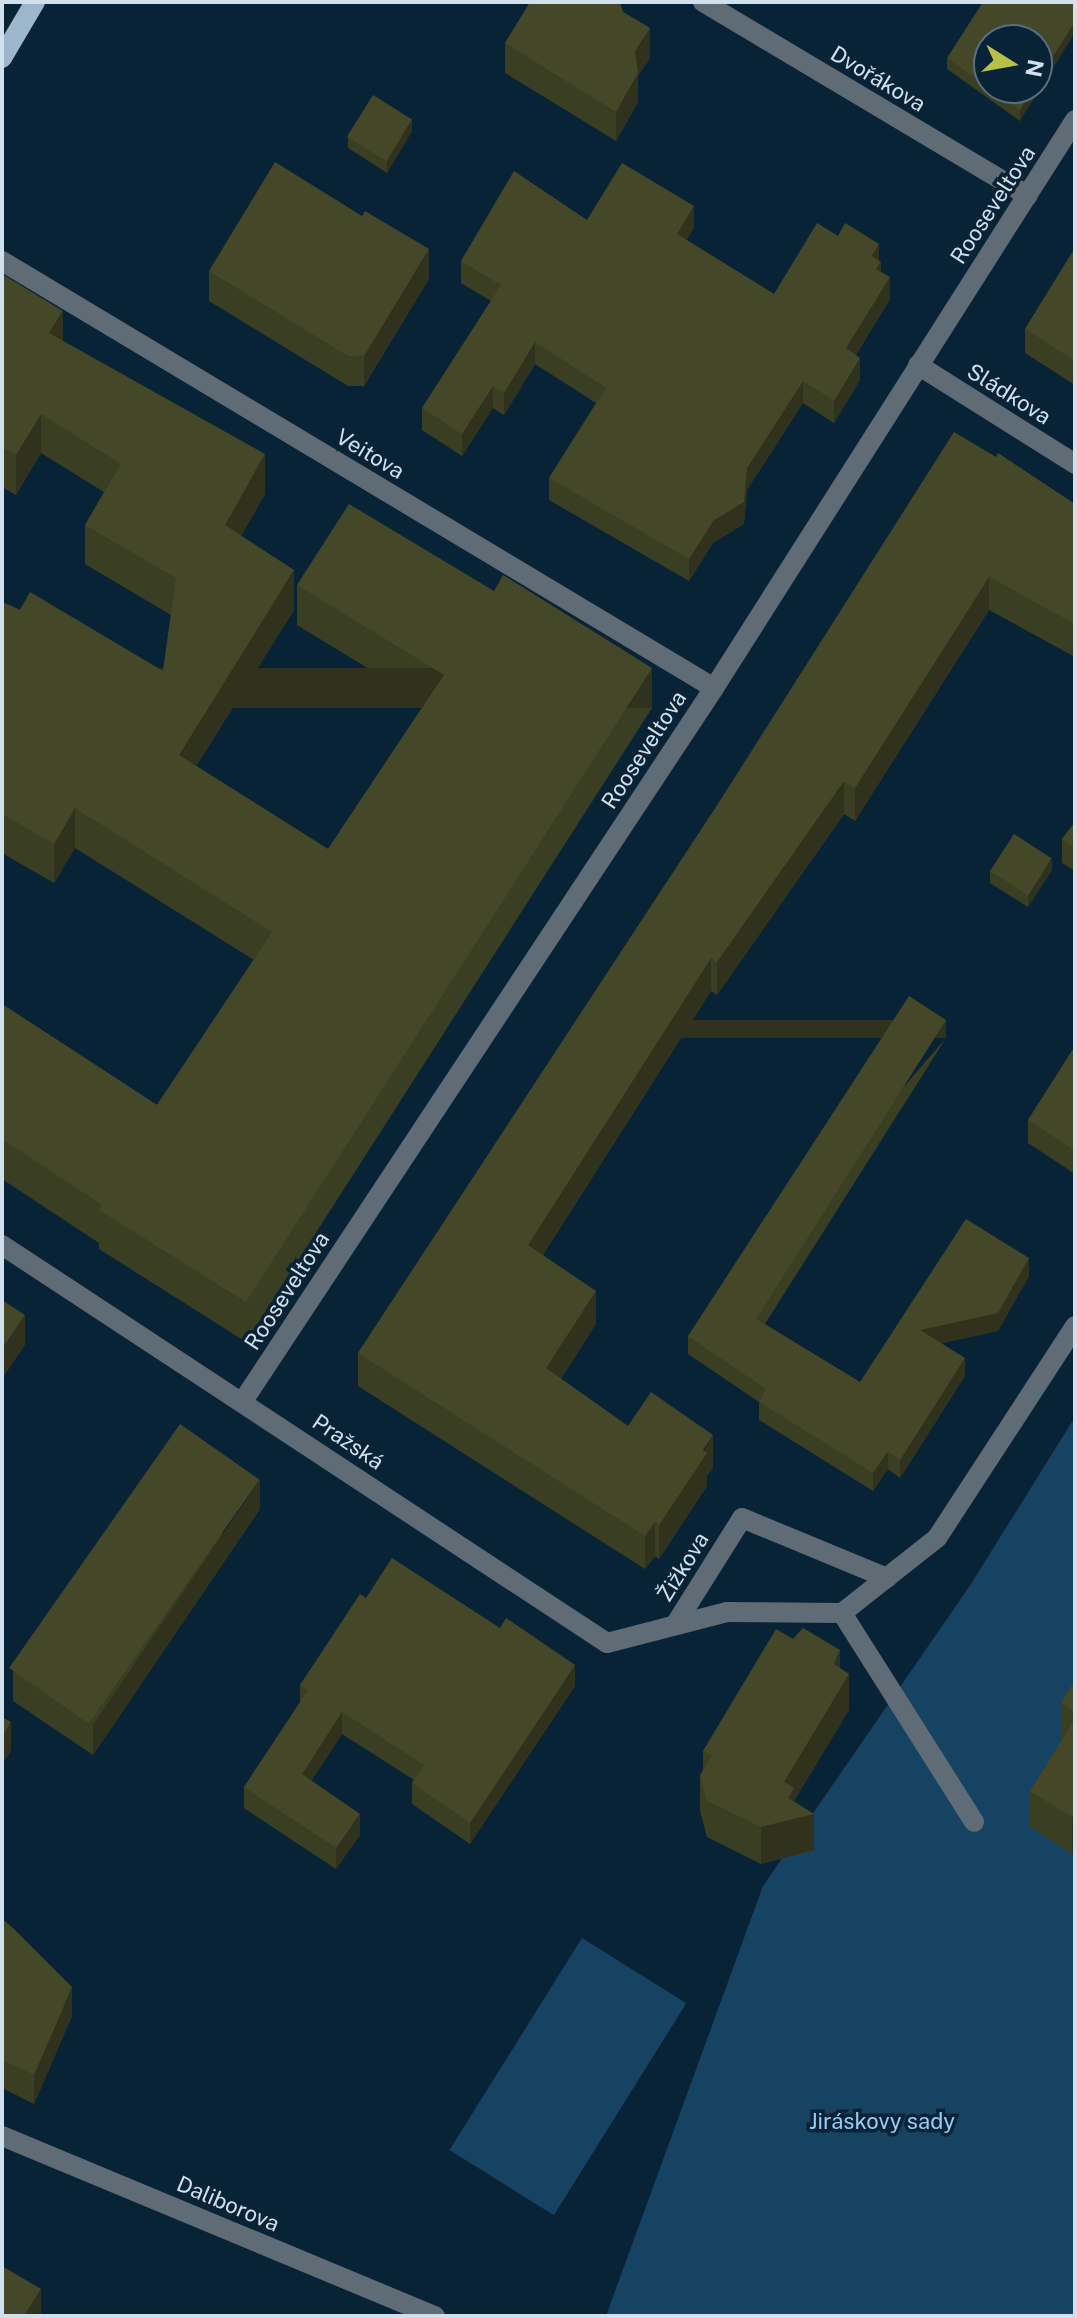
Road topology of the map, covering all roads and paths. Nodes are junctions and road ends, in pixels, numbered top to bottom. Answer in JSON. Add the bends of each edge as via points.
{"nodes":[{"id":1,"x":35,"y":2,"type":"edge"},
{"id":2,"x":703,"y":2,"type":"edge"},
{"id":3,"x":2,"y":58,"type":"edge"},
{"id":4,"x":1075,"y":120,"type":"edge"},
{"id":5,"x":1028,"y":196,"type":"junction"},
{"id":6,"x":2,"y":261,"type":"edge"},
{"id":7,"x":918,"y":365,"type":"junction"},
{"id":8,"x":1075,"y":464,"type":"edge"},
{"id":9,"x":714,"y":688,"type":"junction"},
{"id":10,"x":2,"y":1245,"type":"edge"},
{"id":11,"x":1075,"y":1326,"type":"edge"},
{"id":12,"x":243,"y":1401,"type":"junction"},
{"id":13,"x":887,"y":1578,"type":"junction"},
{"id":14,"x":842,"y":1613,"type":"junction"},
{"id":15,"x":675,"y":1625,"type":"junction"},
{"id":16,"x":974,"y":1822,"type":"dead end"},
{"id":17,"x":2,"y":2136,"type":"edge"},
{"id":18,"x":435,"y":2316,"type":"edge"}],
"edges":[{"from":1,"to":3,"type":"main road"},
{"from":2,"to":5,"type":"street","name":"Dvořákova"},
{"from":4,"to":5,"type":"street","name":"Rooseveltova"},
{"from":5,"to":7,"type":"street","name":"Rooseveltova"},
{"from":6,"to":9,"type":"street","name":"Veitova"},
{"from":7,"to":8,"type":"street","name":"Sládkova"},
{"from":7,"to":9,"type":"street","name":"Rooseveltova"},
{"from":9,"to":12,"type":"street","name":"Rooseveltova"},
{"from":10,"to":12,"type":"street","name":"Pražská"},
{"from":11,"to":13,"type":"street","via":[[937,1538]]},
{"from":12,"to":15,"type":"street","name":"Pražská","via":[[607,1643]]},
{"from":13,"to":14,"type":"street"},
{"from":13,"to":15,"type":"street","name":"Žižkova","via":[[742,1518]]},
{"from":14,"to":15,"type":"street","name":"Žižkova","via":[[727,1612]]},
{"from":14,"to":16,"type":"street"},
{"from":17,"to":18,"type":"street","name":"Daliborova"}]}
